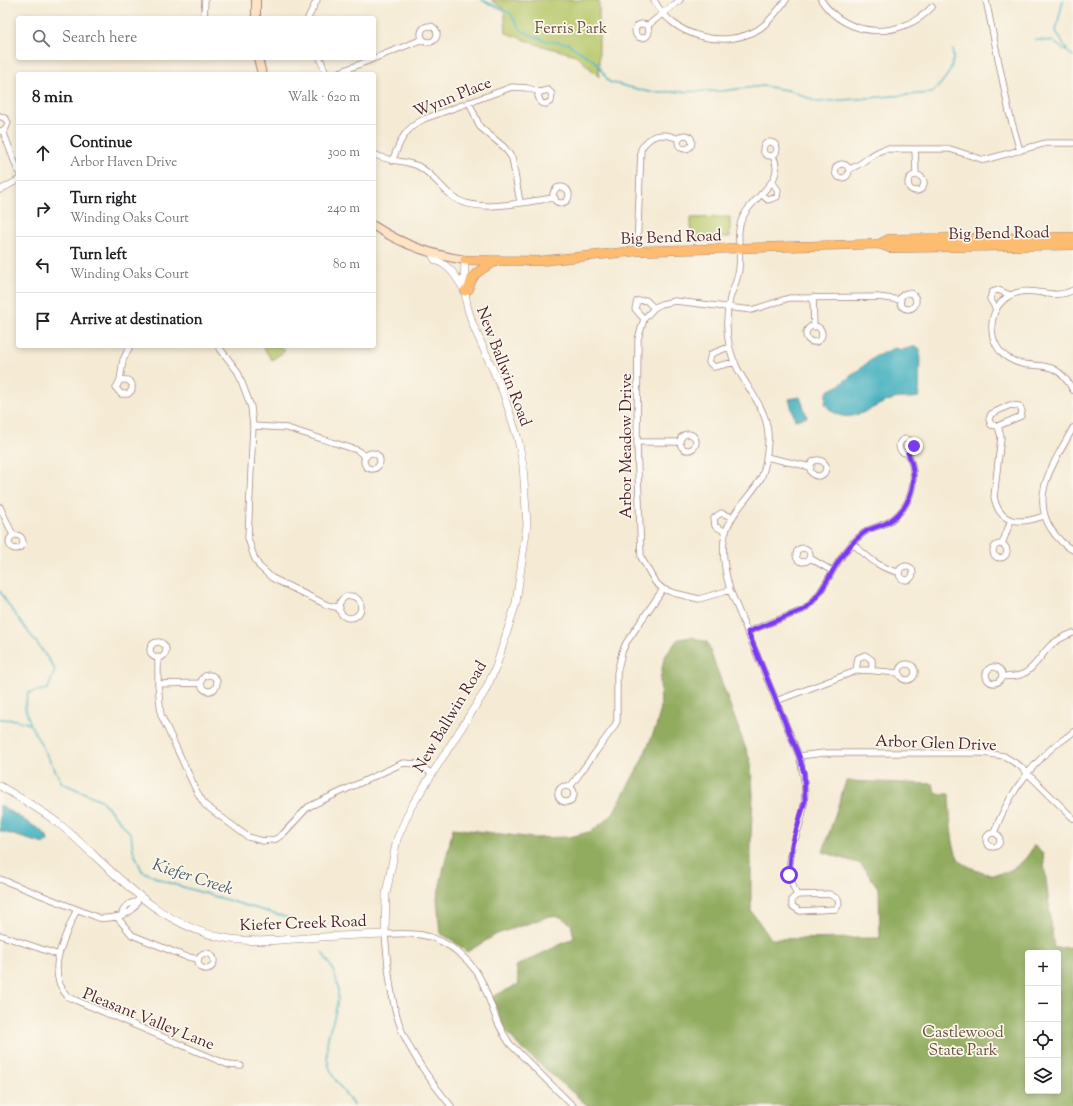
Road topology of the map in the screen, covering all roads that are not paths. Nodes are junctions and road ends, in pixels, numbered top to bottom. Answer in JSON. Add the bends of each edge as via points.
{"nodes":[{"id":1,"x":205,"y":0,"type":"edge"},
{"id":2,"x":256,"y":0,"type":"edge"},
{"id":3,"x":317,"y":0,"type":"edge"},
{"id":4,"x":323,"y":0,"type":"edge"},
{"id":5,"x":654,"y":0,"type":"edge"},
{"id":6,"x":680,"y":0,"type":"edge"},
{"id":7,"x":786,"y":0,"type":"edge"},
{"id":8,"x":821,"y":0,"type":"edge"},
{"id":9,"x":986,"y":0,"type":"edge"},
{"id":10,"x":932,"y":7,"type":"dead end"},
{"id":11,"x":664,"y":13,"type":"junction"},
{"id":12,"x":204,"y":16,"type":"edge"},
{"id":13,"x":256,"y":16,"type":"edge"},
{"id":14,"x":309,"y":16,"type":"edge"},
{"id":15,"x":647,"y":26,"type":"dead end"},
{"id":16,"x":423,"y":38,"type":"dead end"},
{"id":17,"x":376,"y":57,"type":"edge"},
{"id":18,"x":258,"y":60,"type":"edge"},
{"id":19,"x":321,"y":60,"type":"edge"},
{"id":20,"x":370,"y":60,"type":"edge"},
{"id":21,"x":262,"y":72,"type":"edge"},
{"id":22,"x":325,"y":72,"type":"edge"},
{"id":23,"x":341,"y":72,"type":"edge"},
{"id":24,"x":540,"y":92,"type":"dead end"},
{"id":25,"x":469,"y":102,"type":"junction"},
{"id":26,"x":0,"y":116,"type":"edge"},
{"id":27,"x":1,"y":131,"type":"edge"},
{"id":28,"x":679,"y":139,"type":"dead end"},
{"id":29,"x":1073,"y":143,"type":"edge"},
{"id":30,"x":915,"y":149,"type":"junction"},
{"id":31,"x":1020,"y":151,"type":"junction"},
{"id":32,"x":376,"y":155,"type":"edge"},
{"id":33,"x":773,"y":156,"type":"dead end"},
{"id":34,"x":392,"y":161,"type":"junction"},
{"id":35,"x":16,"y":166,"type":"edge"},
{"id":36,"x":849,"y":169,"type":"dead end"},
{"id":37,"x":916,"y":175,"type":"dead end"},
{"id":38,"x":16,"y":181,"type":"edge"},
{"id":39,"x":772,"y":182,"type":"junction"},
{"id":40,"x":0,"y":190,"type":"edge"},
{"id":41,"x":761,"y":194,"type":"junction"},
{"id":42,"x":555,"y":198,"type":"dead end"},
{"id":43,"x":520,"y":202,"type":"junction"},
{"id":44,"x":376,"y":227,"type":"edge"},
{"id":45,"x":1073,"y":237,"type":"edge"},
{"id":46,"x":879,"y":244,"type":"junction"},
{"id":47,"x":1073,"y":246,"type":"edge"},
{"id":48,"x":740,"y":248,"type":"junction"},
{"id":49,"x":637,"y":251,"type":"junction"},
{"id":50,"x":432,"y":254,"type":"junction"},
{"id":51,"x":465,"y":260,"type":"junction"},
{"id":52,"x":497,"y":260,"type":"junction"},
{"id":53,"x":1073,"y":290,"type":"edge"},
{"id":54,"x":465,"y":291,"type":"junction"},
{"id":55,"x":1010,"y":296,"type":"junction"},
{"id":56,"x":813,"y":297,"type":"junction"},
{"id":57,"x":901,"y":300,"type":"dead end"},
{"id":58,"x":654,"y":308,"type":"junction"},
{"id":59,"x":728,"y":308,"type":"junction"},
{"id":60,"x":996,"y":309,"type":"junction"},
{"id":61,"x":644,"y":319,"type":"junction"},
{"id":62,"x":814,"y":327,"type":"dead end"},
{"id":63,"x":730,"y":347,"type":"junction"},
{"id":64,"x":129,"y":348,"type":"edge"},
{"id":65,"x":219,"y":348,"type":"edge"},
{"id":66,"x":735,"y":362,"type":"junction"},
{"id":67,"x":120,"y":380,"type":"dead end"},
{"id":68,"x":1071,"y":383,"type":"edge"},
{"id":69,"x":1073,"y":390,"type":"edge"},
{"id":70,"x":253,"y":426,"type":"junction"},
{"id":71,"x":998,"y":426,"type":"junction"},
{"id":72,"x":1073,"y":428,"type":"edge"},
{"id":73,"x":637,"y":442,"type":"junction"},
{"id":74,"x":680,"y":442,"type":"dead end"},
{"id":75,"x":908,"y":453,"type":"dead end"},
{"id":76,"x":366,"y":457,"type":"dead end"},
{"id":77,"x":766,"y":458,"type":"junction"},
{"id":78,"x":811,"y":467,"type":"dead end"},
{"id":79,"x":0,"y":507,"type":"edge"},
{"id":80,"x":1044,"y":516,"type":"junction"},
{"id":81,"x":732,"y":518,"type":"junction"},
{"id":82,"x":1011,"y":520,"type":"junction"},
{"id":83,"x":726,"y":532,"type":"junction"},
{"id":84,"x":13,"y":535,"type":"dead end"},
{"id":85,"x":852,"y":543,"type":"junction"},
{"id":86,"x":1002,"y":544,"type":"dead end"},
{"id":87,"x":1073,"y":550,"type":"edge"},
{"id":88,"x":810,"y":558,"type":"dead end"},
{"id":89,"x":832,"y":571,"type":"junction"},
{"id":90,"x":899,"y":572,"type":"dead end"},
{"id":91,"x":664,"y":589,"type":"junction"},
{"id":92,"x":730,"y":590,"type":"junction"},
{"id":93,"x":340,"y":608,"type":"dead end"},
{"id":94,"x":748,"y":632,"type":"junction"},
{"id":95,"x":1073,"y":633,"type":"edge"},
{"id":96,"x":158,"y":657,"type":"dead end"},
{"id":97,"x":872,"y":670,"type":"junction"},
{"id":98,"x":856,"y":671,"type":"junction"},
{"id":99,"x":899,"y":673,"type":"dead end"},
{"id":100,"x":1002,"y":676,"type":"dead end"},
{"id":101,"x":201,"y":683,"type":"dead end"},
{"id":102,"x":158,"y":684,"type":"junction"},
{"id":103,"x":776,"y":701,"type":"junction"},
{"id":104,"x":1073,"y":732,"type":"edge"},
{"id":105,"x":799,"y":756,"type":"junction"},
{"id":106,"x":431,"y":773,"type":"junction"},
{"id":107,"x":1029,"y":774,"type":"junction"},
{"id":108,"x":0,"y":786,"type":"edge"},
{"id":109,"x":570,"y":787,"type":"dead end"},
{"id":110,"x":1073,"y":818,"type":"edge"},
{"id":111,"x":994,"y":833,"type":"dead end"},
{"id":112,"x":0,"y":879,"type":"edge"},
{"id":113,"x":797,"y":895,"type":"junction"},
{"id":114,"x":138,"y":900,"type":"junction"},
{"id":115,"x":76,"y":911,"type":"junction"},
{"id":116,"x":119,"y":915,"type":"junction"},
{"id":117,"x":385,"y":934,"type":"junction"},
{"id":118,"x":0,"y":935,"type":"edge"},
{"id":119,"x":59,"y":955,"type":"junction"},
{"id":120,"x":198,"y":959,"type":"dead end"},
{"id":121,"x":241,"y":1066,"type":"dead end"},
{"id":122,"x":450,"y":1106,"type":"edge"},
{"id":123,"x":573,"y":1106,"type":"edge"}],
"edges":[{"from":1,"to":12,"type":"street"},
{"from":2,"to":13,"type":"main road"},
{"from":3,"to":4,"type":"street"},
{"from":3,"to":14,"type":"street"},
{"from":5,"to":11,"type":"street"},
{"from":6,"to":11,"type":"street"},
{"from":7,"to":11,"type":"street","via":[[764,25],[750,33],[731,38],[709,38],[692,34],[674,24]]},
{"from":8,"to":10,"type":"street","via":[[834,15],[854,27],[870,31],[899,28],[925,15]]},
{"from":9,"to":31,"type":"street","via":[[1009,112]]},
{"from":11,"to":15,"type":"street"},
{"from":16,"to":17,"type":"street"},
{"from":18,"to":21,"type":"main road"},
{"from":19,"to":22,"type":"street"},
{"from":20,"to":23,"type":"street"},
{"from":24,"to":25,"type":"street","name":"Wynn Place","via":[[512,87]]},
{"from":25,"to":34,"type":"street","name":"Wynn Place","via":[[424,119],[408,129],[399,142]]},
{"from":25,"to":43,"type":"street","via":[[480,127],[504,147],[512,158]]},
{"from":26,"to":27,"type":"street","via":[[7,121],[6,128]]},
{"from":27,"to":35,"type":"street"},
{"from":28,"to":49,"type":"street","via":[[657,134],[641,148]]},
{"from":29,"to":31,"type":"street","via":[[1046,143]]},
{"from":30,"to":31,"type":"street","via":[[950,149],[984,160]]},
{"from":30,"to":36,"type":"street","via":[[881,150]]},
{"from":30,"to":37,"type":"street"},
{"from":32,"to":34,"type":"street"},
{"from":33,"to":39,"type":"street","via":[[777,169]]},
{"from":34,"to":43,"type":"street","via":[[418,166],[452,196],[470,205],[489,206]]},
{"from":38,"to":40,"type":"street"},
{"from":39,"to":41,"type":"street"},
{"from":39,"to":41,"type":"street","via":[[778,190],[777,197],[768,200]]},
{"from":41,"to":48,"type":"street","via":[[744,213],[739,229]]},
{"from":42,"to":43,"type":"street"},
{"from":44,"to":50,"type":"main road","via":[[407,245]]},
{"from":45,"to":46,"type":"main road","name":"Big Bend Road","via":[[889,239]]},
{"from":46,"to":47,"type":"main road","name":"Big Bend Road","via":[[890,248]]},
{"from":46,"to":48,"type":"main road","name":"Big Bend Road"},
{"from":48,"to":49,"type":"main road","name":"Big Bend Road"},
{"from":48,"to":59,"type":"street","via":[[739,269]]},
{"from":49,"to":52,"type":"main road","name":"Big Bend Road","via":[[539,261]]},
{"from":50,"to":51,"type":"main road"},
{"from":50,"to":54,"type":"street","via":[[435,260],[452,271]]},
{"from":51,"to":52,"type":"main road","name":"Big Bend Road"},
{"from":51,"to":54,"type":"street","name":"New Ballwin Road"},
{"from":52,"to":54,"type":"main road","via":[[476,273],[469,289]]},
{"from":53,"to":55,"type":"street","via":[[1059,295],[1031,290]]},
{"from":54,"to":106,"type":"street","name":"New Ballwin Road","via":[[473,325],[503,392],[518,440],[523,465],[527,525],[516,602],[496,667],[477,703]]},
{"from":55,"to":60,"type":"street"},
{"from":55,"to":60,"type":"street","via":[[998,290],[992,292],[990,300]]},
{"from":56,"to":57,"type":"street","name":"Arbor Meadow Drive","via":[[878,297]]},
{"from":56,"to":59,"type":"street","name":"Arbor Meadow Drive","via":[[781,299],[752,310]]},
{"from":56,"to":62,"type":"street"},
{"from":58,"to":59,"type":"street","name":"Arbor Meadow Drive","via":[[667,302],[682,300]]},
{"from":58,"to":61,"type":"street","name":"Arbor Meadow Drive"},
{"from":58,"to":61,"type":"street","via":[[646,300],[637,302],[635,309]]},
{"from":59,"to":63,"type":"street"},
{"from":60,"to":68,"type":"street","via":[[992,319],[992,331],[1000,351],[1007,358],[1015,362],[1049,367]]},
{"from":61,"to":73,"type":"street","name":"Arbor Meadow Drive","via":[[638,339]]},
{"from":63,"to":66,"type":"street"},
{"from":63,"to":66,"type":"street","via":[[711,354],[709,362],[714,367]]},
{"from":64,"to":67,"type":"street","via":[[123,360]]},
{"from":65,"to":70,"type":"street","via":[[244,385],[251,407]]},
{"from":66,"to":77,"type":"street","via":[[761,405],[766,419],[769,431]]},
{"from":68,"to":69,"type":"street"},
{"from":70,"to":76,"type":"street","via":[[287,428],[357,450]]},
{"from":70,"to":93,"type":"street","via":[[248,538],[254,557],[259,566],[276,581],[327,605]]},
{"from":71,"to":71,"type":"street","via":[[1021,416],[1021,408],[1014,405],[991,414],[990,423]]},
{"from":71,"to":82,"type":"street","via":[[1001,437],[994,497],[999,511]]},
{"from":72,"to":80,"type":"street","via":[[1045,481],[1042,494]]},
{"from":73,"to":74,"type":"street"},
{"from":73,"to":91,"type":"street","name":"Arbor Meadow Drive","via":[[640,557],[650,574]]},
{"from":75,"to":85,"type":"street","via":[[914,477],[911,494],[903,509],[889,522],[869,530]]},
{"from":77,"to":78,"type":"street"},
{"from":77,"to":81,"type":"street","via":[[762,476]]},
{"from":79,"to":84,"type":"street"},
{"from":80,"to":82,"type":"street","via":[[1024,522]]},
{"from":80,"to":87,"type":"street","via":[[1055,536]]},
{"from":81,"to":83,"type":"street"},
{"from":81,"to":83,"type":"street","via":[[721,513],[714,518],[715,526]]},
{"from":82,"to":86,"type":"street"},
{"from":83,"to":92,"type":"street","via":[[724,562]]},
{"from":85,"to":89,"type":"street"},
{"from":85,"to":90,"type":"street","via":[[876,564]]},
{"from":88,"to":89,"type":"street"},
{"from":89,"to":94,"type":"street","via":[[819,596],[803,610]]},
{"from":91,"to":92,"type":"street","name":"Arbor Meadow Drive","via":[[699,599]]},
{"from":91,"to":109,"type":"street","via":[[622,652],[617,673],[618,712],[614,727]]},
{"from":92,"to":94,"type":"street"},
{"from":94,"to":103,"type":"street"},
{"from":95,"to":100,"type":"street","via":[[1052,644],[1030,671],[1012,677]]},
{"from":96,"to":102,"type":"street"},
{"from":97,"to":98,"type":"street"},
{"from":97,"to":98,"type":"street","via":[[872,660],[865,655],[858,658]]},
{"from":97,"to":99,"type":"street"},
{"from":98,"to":103,"type":"street"},
{"from":101,"to":102,"type":"street"},
{"from":102,"to":106,"type":"street","via":[[161,715],[201,799],[248,837],[263,841],[276,839],[287,831],[308,807],[403,763],[417,764]]},
{"from":103,"to":105,"type":"street"},
{"from":104,"to":107,"type":"street","via":[[1046,754]]},
{"from":105,"to":107,"type":"street","name":"Arbor Glen Drive","via":[[824,752],[982,752],[1008,758]]},
{"from":105,"to":113,"type":"street","via":[[804,773],[805,801],[792,845],[789,875]]},
{"from":106,"to":117,"type":"street","name":"New Ballwin Road","via":[[411,807],[397,839],[386,894]]},
{"from":107,"to":110,"type":"street","name":"Arbor Glen Drive","via":[[1064,812]]},
{"from":107,"to":111,"type":"street","via":[[1011,795]]},
{"from":108,"to":114,"type":"street","name":"Kiefer Creek Road","via":[[40,810],[62,827]]},
{"from":112,"to":115,"type":"street"},
{"from":113,"to":113,"type":"street","via":[[793,896],[791,903],[796,910],[832,910],[839,904],[836,896],[829,894]]},
{"from":114,"to":116,"type":"street","via":[[131,910]]},
{"from":114,"to":117,"type":"street","name":"Kiefer Creek Road","via":[[179,922],[225,938],[251,941]]},
{"from":115,"to":116,"type":"street","via":[[99,918]]},
{"from":115,"to":119,"type":"street","name":"Pleasant Valley Lane"},
{"from":116,"to":120,"type":"street","via":[[132,935]]},
{"from":117,"to":122,"type":"street","name":"New Ballwin Road","via":[[392,996],[402,1032]]},
{"from":117,"to":123,"type":"street","name":"Kiefer Creek Road","via":[[421,935],[453,949],[465,959],[485,988],[495,1019],[510,1044]]},
{"from":118,"to":119,"type":"street"},
{"from":119,"to":121,"type":"street","name":"Pleasant Valley Lane","via":[[56,969],[59,987],[75,1002],[229,1065]]}]}
